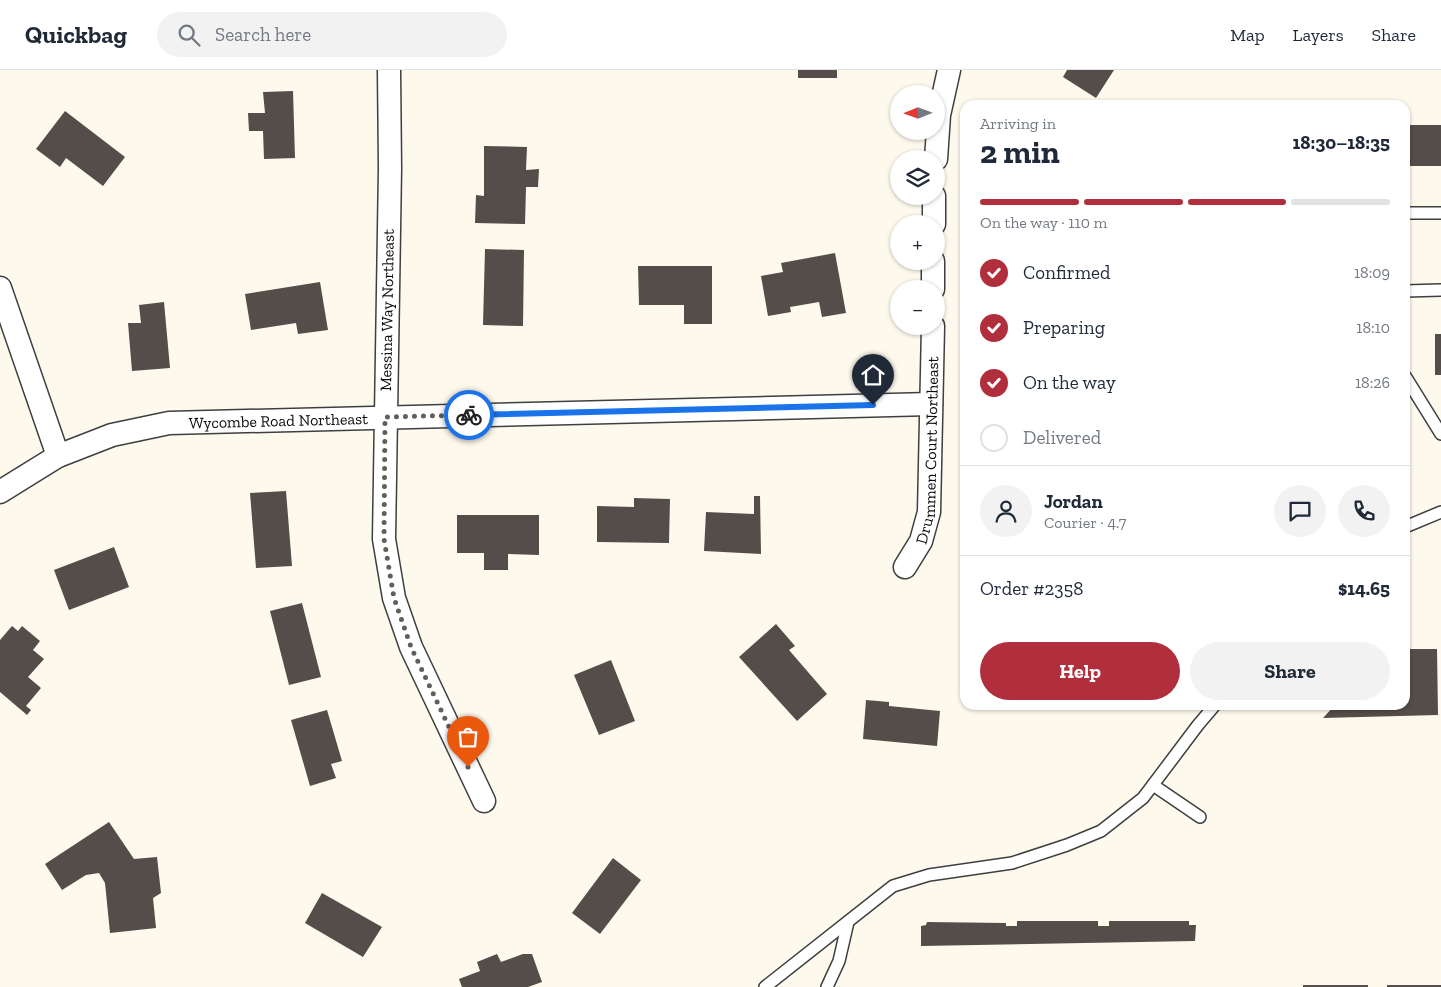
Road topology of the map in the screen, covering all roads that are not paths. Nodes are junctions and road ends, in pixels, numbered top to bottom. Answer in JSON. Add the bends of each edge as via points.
{"nodes":[{"id":1,"x":389,"y":70,"type":"edge"},
{"id":2,"x":949,"y":70,"type":"edge"},
{"id":3,"x":937,"y":150,"type":"edge"},
{"id":4,"x":1410,"y":213,"type":"edge"},
{"id":5,"x":1441,"y":213,"type":"edge"},
{"id":6,"x":0,"y":288,"type":"edge"},
{"id":7,"x":1410,"y":290,"type":"edge"},
{"id":8,"x":1441,"y":290,"type":"edge"},
{"id":9,"x":932,"y":335,"type":"edge"},
{"id":10,"x":1410,"y":384,"type":"edge"},
{"id":11,"x":932,"y":404,"type":"junction"},
{"id":12,"x":385,"y":417,"type":"junction"},
{"id":13,"x":1441,"y":434,"type":"edge"},
{"id":14,"x":58,"y":456,"type":"junction"},
{"id":15,"x":0,"y":492,"type":"edge"},
{"id":16,"x":1441,"y":512,"type":"edge"},
{"id":17,"x":1410,"y":525,"type":"edge"},
{"id":18,"x":905,"y":567,"type":"dead end"},
{"id":19,"x":1211,"y":710,"type":"edge"},
{"id":20,"x":1153,"y":785,"type":"junction"},
{"id":21,"x":484,"y":801,"type":"dead end"},
{"id":22,"x":1200,"y":818,"type":"dead end"},
{"id":23,"x":848,"y":922,"type":"junction"},
{"id":24,"x":765,"y":987,"type":"edge"},
{"id":25,"x":827,"y":987,"type":"edge"}],
"edges":[{"from":1,"to":12,"type":"street","name":"Messina Way Northeast"},
{"from":2,"to":3,"type":"street","via":[[939,115]]},
{"from":4,"to":5,"type":"lane"},
{"from":6,"to":14,"type":"street"},
{"from":7,"to":8,"type":"lane"},
{"from":9,"to":11,"type":"street","name":"Drummen Court Northeast"},
{"from":10,"to":13,"type":"lane"},
{"from":11,"to":12,"type":"street","name":"Wycombe Road Northeast"},
{"from":11,"to":18,"type":"street","name":"Drummen Court Northeast","via":[[929,512],[921,540]]},
{"from":12,"to":14,"type":"street","name":"Wycombe Road Northeast","via":[[169,423],[112,435]]},
{"from":12,"to":21,"type":"street","name":"Messina Way Northeast","via":[[384,539],[394,598],[411,647]]},
{"from":14,"to":15,"type":"street","name":"Wycombe Road Northeast"},
{"from":16,"to":17,"type":"lane"},
{"from":19,"to":20,"type":"lane"},
{"from":20,"to":22,"type":"lane"},
{"from":20,"to":23,"type":"lane","via":[[1143,798],[1100,831],[1012,863],[929,874],[893,886]]},
{"from":23,"to":24,"type":"lane"},
{"from":23,"to":25,"type":"lane"}]}
